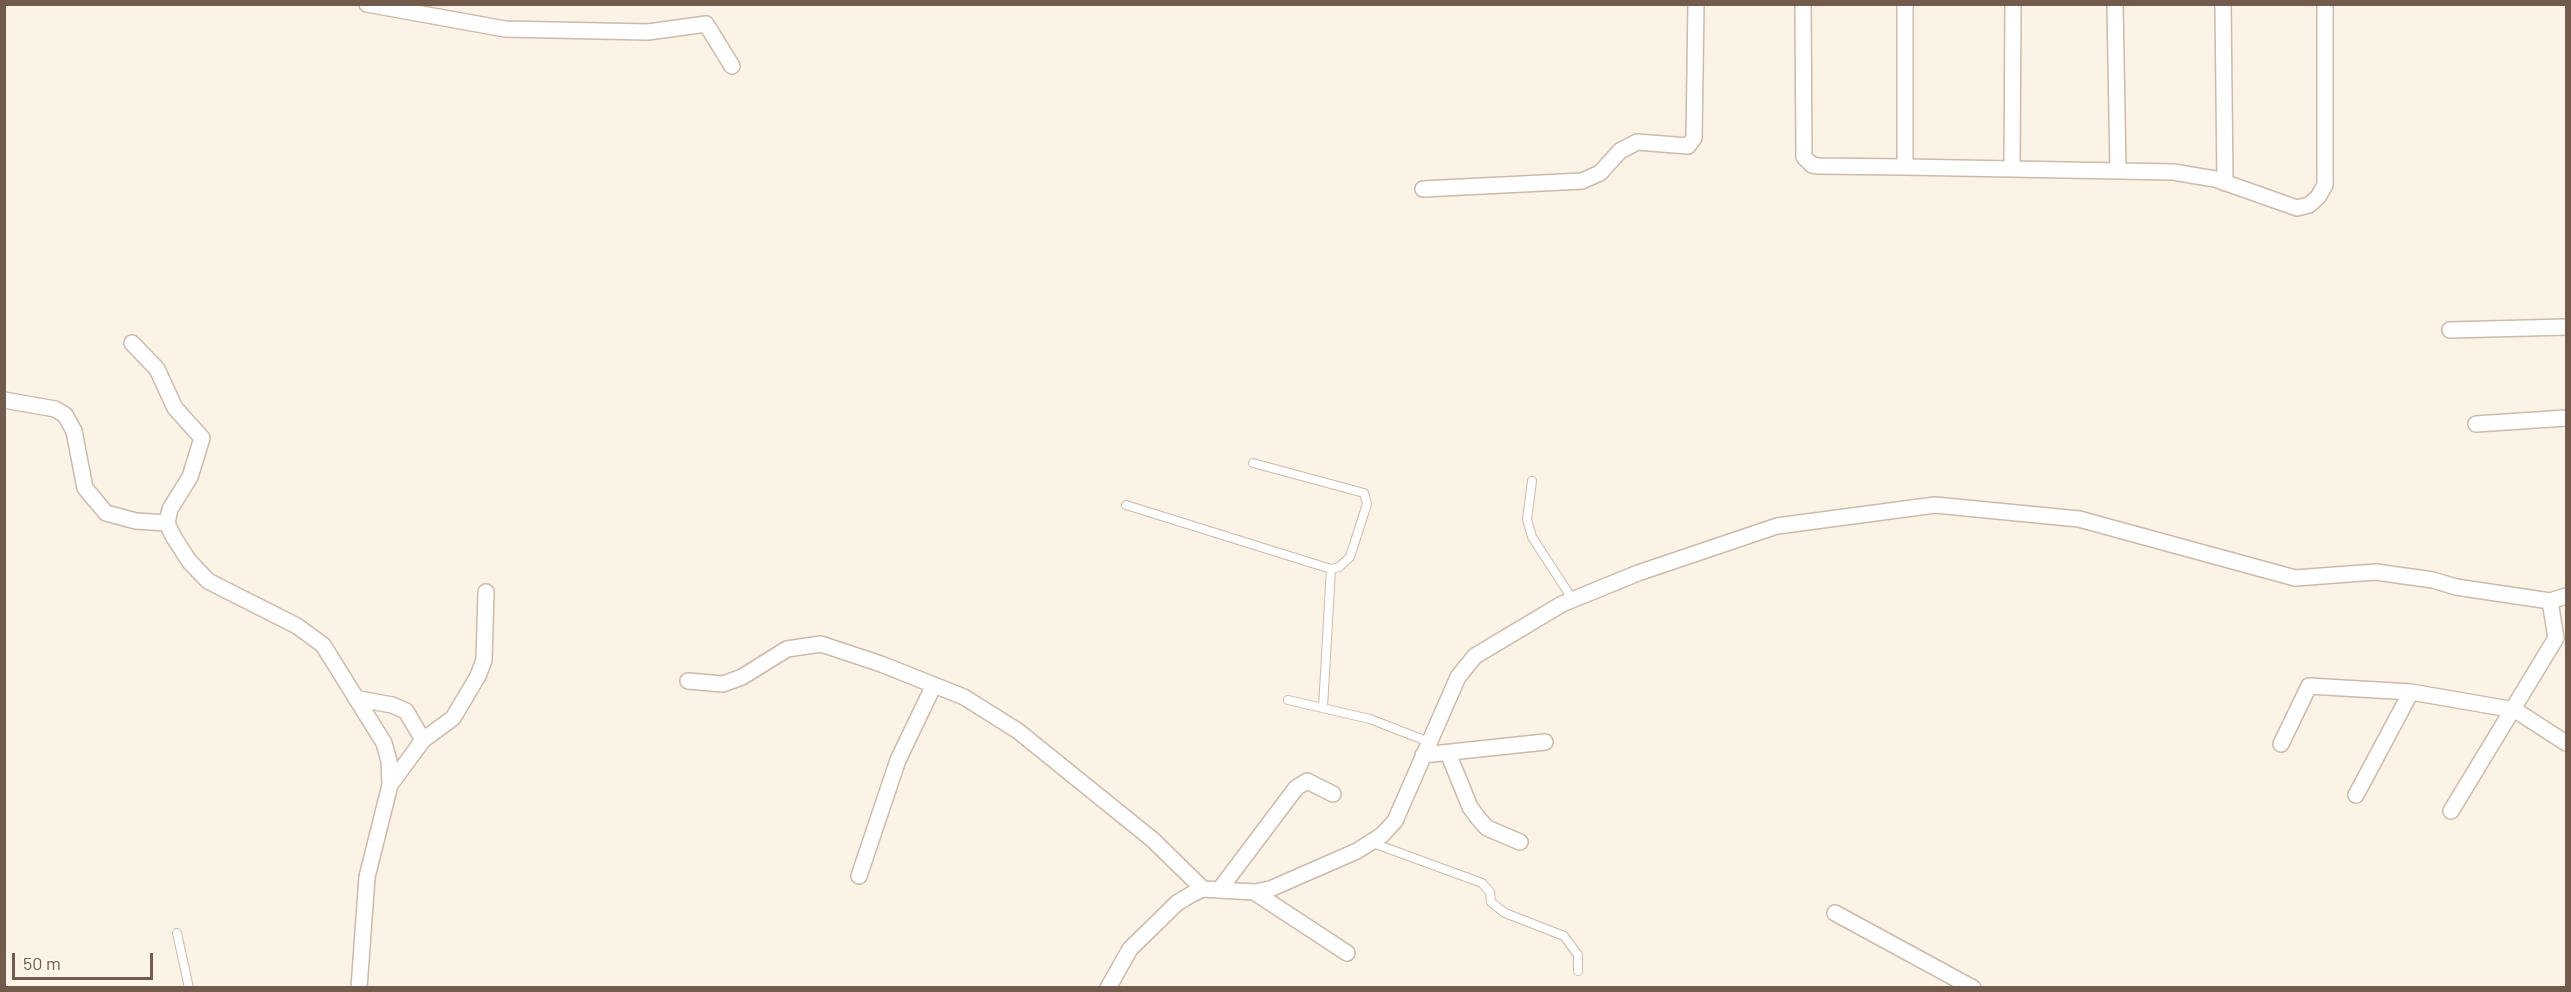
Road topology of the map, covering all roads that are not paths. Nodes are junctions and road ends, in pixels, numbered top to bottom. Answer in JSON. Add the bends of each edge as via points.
{"nodes":[{"id":1,"x":1696,"y":4,"type":"edge"},
{"id":2,"x":1803,"y":4,"type":"edge"},
{"id":3,"x":1905,"y":4,"type":"edge"},
{"id":4,"x":2013,"y":4,"type":"edge"},
{"id":5,"x":2115,"y":4,"type":"edge"},
{"id":6,"x":2223,"y":4,"type":"edge"},
{"id":7,"x":2325,"y":4,"type":"edge"},
{"id":8,"x":371,"y":5,"type":"edge"},
{"id":9,"x":732,"y":66,"type":"dead end"},
{"id":10,"x":1905,"y":167,"type":"junction"},
{"id":11,"x":2012,"y":169,"type":"junction"},
{"id":12,"x":2118,"y":170,"type":"junction"},
{"id":13,"x":2225,"y":183,"type":"junction"},
{"id":14,"x":1423,"y":189,"type":"dead end"},
{"id":15,"x":2566,"y":327,"type":"edge"},
{"id":16,"x":2450,"y":330,"type":"dead end"},
{"id":17,"x":132,"y":343,"type":"dead end"},
{"id":18,"x":4,"y":400,"type":"edge"},
{"id":19,"x":2566,"y":418,"type":"edge"},
{"id":20,"x":2476,"y":424,"type":"dead end"},
{"id":21,"x":1253,"y":463,"type":"dead end"},
{"id":22,"x":1532,"y":481,"type":"dead end"},
{"id":23,"x":1126,"y":505,"type":"dead end"},
{"id":24,"x":167,"y":522,"type":"junction"},
{"id":25,"x":1331,"y":569,"type":"junction"},
{"id":26,"x":486,"y":592,"type":"dead end"},
{"id":27,"x":2566,"y":596,"type":"edge"},
{"id":28,"x":1573,"y":600,"type":"junction"},
{"id":29,"x":2550,"y":601,"type":"junction"},
{"id":30,"x":2561,"y":642,"type":"edge"},
{"id":31,"x":688,"y":681,"type":"dead end"},
{"id":32,"x":934,"y":685,"type":"junction"},
{"id":33,"x":2411,"y":692,"type":"junction"},
{"id":34,"x":358,"y":699,"type":"junction"},
{"id":35,"x":1288,"y":700,"type":"dead end"},
{"id":36,"x":1323,"y":707,"type":"junction"},
{"id":37,"x":2515,"y":710,"type":"junction"},
{"id":38,"x":423,"y":740,"type":"junction"},
{"id":39,"x":1545,"y":742,"type":"dead end"},
{"id":40,"x":2566,"y":743,"type":"edge"},
{"id":41,"x":2281,"y":744,"type":"dead end"},
{"id":42,"x":1426,"y":749,"type":"junction"},
{"id":43,"x":1449,"y":753,"type":"junction"},
{"id":44,"x":390,"y":785,"type":"junction"},
{"id":45,"x":1333,"y":794,"type":"dead end"},
{"id":46,"x":2356,"y":795,"type":"dead end"},
{"id":47,"x":2451,"y":811,"type":"dead end"},
{"id":48,"x":1520,"y":842,"type":"dead end"},
{"id":49,"x":1373,"y":843,"type":"junction"},
{"id":50,"x":859,"y":876,"type":"dead end"},
{"id":51,"x":1203,"y":889,"type":"junction"},
{"id":52,"x":1220,"y":889,"type":"junction"},
{"id":53,"x":1254,"y":892,"type":"junction"},
{"id":54,"x":1835,"y":913,"type":"dead end"},
{"id":55,"x":177,"y":933,"type":"dead end"},
{"id":56,"x":1347,"y":953,"type":"dead end"},
{"id":57,"x":1578,"y":971,"type":"dead end"},
{"id":58,"x":189,"y":987,"type":"edge"},
{"id":59,"x":359,"y":987,"type":"edge"},
{"id":60,"x":1108,"y":987,"type":"edge"},
{"id":61,"x":1973,"y":987,"type":"edge"}],
"edges":[{"from":1,"to":14,"type":"street","via":[[1694,138],[1688,146],[1637,141],[1620,150],[1595,176],[1582,181]]},
{"from":2,"to":10,"type":"street","via":[[1804,157],[1818,166]]},
{"from":3,"to":10,"type":"street"},
{"from":4,"to":11,"type":"street"},
{"from":5,"to":12,"type":"street"},
{"from":6,"to":13,"type":"street"},
{"from":7,"to":13,"type":"street","via":[[2325,185],[2309,205],[2288,206]]},
{"from":8,"to":9,"type":"street","via":[[505,29],[648,32],[706,24]]},
{"from":10,"to":11,"type":"street"},
{"from":11,"to":12,"type":"street"},
{"from":12,"to":13,"type":"street","via":[[2173,172]]},
{"from":15,"to":16,"type":"street"},
{"from":17,"to":24,"type":"street","via":[[157,369],[175,408],[202,438],[197,460]]},
{"from":18,"to":24,"type":"street","via":[[55,409],[65,415],[74,430],[85,488],[106,513],[136,521]]},
{"from":19,"to":20,"type":"street"},
{"from":21,"to":25,"type":"lane","via":[[1364,493],[1367,504],[1350,558]]},
{"from":22,"to":28,"type":"lane","via":[[1527,519],[1532,537]]},
{"from":23,"to":25,"type":"lane"},
{"from":24,"to":34,"type":"street","via":[[189,561],[208,581],[297,626],[323,645]]},
{"from":25,"to":36,"type":"lane"},
{"from":26,"to":38,"type":"street","via":[[484,660],[478,676],[453,718]]},
{"from":27,"to":29,"type":"street"},
{"from":28,"to":29,"type":"street","via":[[1638,573],[1777,526],[1935,505],[2079,519],[2295,578],[2376,572]]},
{"from":28,"to":42,"type":"street","via":[[1475,656],[1458,677]]},
{"from":29,"to":30,"type":"street"},
{"from":30,"to":37,"type":"street"},
{"from":31,"to":32,"type":"street","via":[[723,684],[787,649],[821,644]]},
{"from":32,"to":50,"type":"street","via":[[898,760]]},
{"from":32,"to":51,"type":"street","via":[[964,697],[1018,731],[1153,840]]},
{"from":33,"to":37,"type":"street"},
{"from":33,"to":41,"type":"street","via":[[2309,686]]},
{"from":33,"to":46,"type":"street"},
{"from":34,"to":38,"type":"street","via":[[406,711]]},
{"from":34,"to":44,"type":"street","via":[[384,743]]},
{"from":35,"to":36,"type":"lane"},
{"from":36,"to":42,"type":"lane","via":[[1370,719]]},
{"from":37,"to":40,"type":"street"},
{"from":37,"to":47,"type":"street"},
{"from":38,"to":44,"type":"street"},
{"from":39,"to":43,"type":"street"},
{"from":42,"to":43,"type":"street"},
{"from":42,"to":49,"type":"street","via":[[1395,821]]},
{"from":43,"to":48,"type":"street","via":[[1478,818],[1487,828]]},
{"from":44,"to":59,"type":"street","via":[[367,877]]},
{"from":45,"to":52,"type":"street","via":[[1307,781],[1296,788]]},
{"from":49,"to":53,"type":"street","via":[[1290,881]]},
{"from":49,"to":57,"type":"lane","via":[[1482,883],[1490,892],[1491,902],[1505,913],[1564,936],[1578,955]]},
{"from":51,"to":52,"type":"street"},
{"from":51,"to":60,"type":"street","via":[[1177,903],[1130,949]]},
{"from":52,"to":53,"type":"street"},
{"from":53,"to":56,"type":"street"},
{"from":54,"to":61,"type":"street"},
{"from":55,"to":58,"type":"lane"}]}
